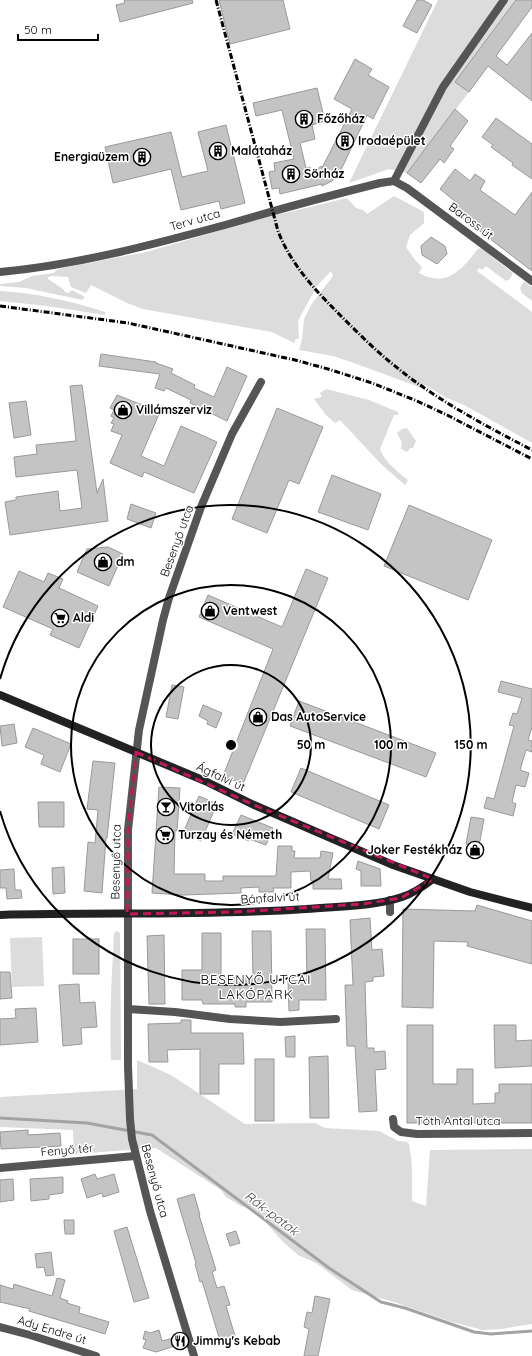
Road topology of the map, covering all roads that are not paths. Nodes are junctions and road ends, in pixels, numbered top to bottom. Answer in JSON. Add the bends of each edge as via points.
{"nodes":[{"id":1,"x":504,"y":0,"type":"edge"},
{"id":2,"x":394,"y":181,"type":"junction"},
{"id":3,"x":0,"y":272,"type":"edge"},
{"id":4,"x":532,"y":281,"type":"edge"},
{"id":5,"x":261,"y":382,"type":"dead end"},
{"id":6,"x":0,"y":695,"type":"edge"},
{"id":7,"x":136,"y":752,"type":"junction"},
{"id":8,"x":433,"y":879,"type":"junction"},
{"id":9,"x":390,"y":900,"type":"junction"},
{"id":10,"x":532,"y":908,"type":"edge"},
{"id":11,"x":390,"y":912,"type":"dead end"},
{"id":12,"x":127,"y":914,"type":"junction"},
{"id":13,"x":0,"y":915,"type":"edge"},
{"id":14,"x":128,"y":1009,"type":"junction"},
{"id":15,"x":336,"y":1019,"type":"dead end"},
{"id":16,"x":393,"y":1119,"type":"dead end"},
{"id":17,"x":532,"y":1133,"type":"edge"},
{"id":18,"x":135,"y":1156,"type":"junction"},
{"id":19,"x":0,"y":1168,"type":"edge"},
{"id":20,"x":0,"y":1327,"type":"edge"},
{"id":21,"x":96,"y":1356,"type":"edge"},
{"id":22,"x":194,"y":1356,"type":"edge"}],
"edges":[{"from":1,"to":2,"type":"street","via":[[443,87]]},
{"from":2,"to":3,"type":"street","name":"Terv utca","via":[[380,182],[163,242],[92,258]]},
{"from":2,"to":4,"type":"street","name":"Baross út"},
{"from":5,"to":7,"type":"street","name":"Besenyő utca","via":[[232,434],[186,549],[163,620]]},
{"from":6,"to":7,"type":"main road","name":"Ágfalvi út"},
{"from":7,"to":8,"type":"main road","name":"Ágfalvi út","via":[[393,865]]},
{"from":7,"to":12,"type":"street","name":"Besenyő utca","via":[[128,830]]},
{"from":8,"to":9,"type":"main road","name":"Bánfalvi út","via":[[411,894]]},
{"from":8,"to":10,"type":"main road","via":[[470,892]]},
{"from":9,"to":11,"type":"street"},
{"from":9,"to":12,"type":"main road","name":"Bánfalvi út","via":[[279,911]]},
{"from":12,"to":13,"type":"main road","name":"Bánfalvi út"},
{"from":12,"to":14,"type":"street","name":"Besenyő utca"},
{"from":14,"to":15,"type":"street","via":[[281,1022]]},
{"from":14,"to":18,"type":"street","name":"Besenyő utca","via":[[130,1119]]},
{"from":16,"to":17,"type":"street","name":"Tóth Antal utca","via":[[394,1127],[401,1132],[412,1134]]},
{"from":18,"to":19,"type":"street","name":"Fenyő tér"},
{"from":18,"to":22,"type":"street","name":"Besenyő utca"},
{"from":20,"to":21,"type":"street","name":"Ady Endre út"}]}
